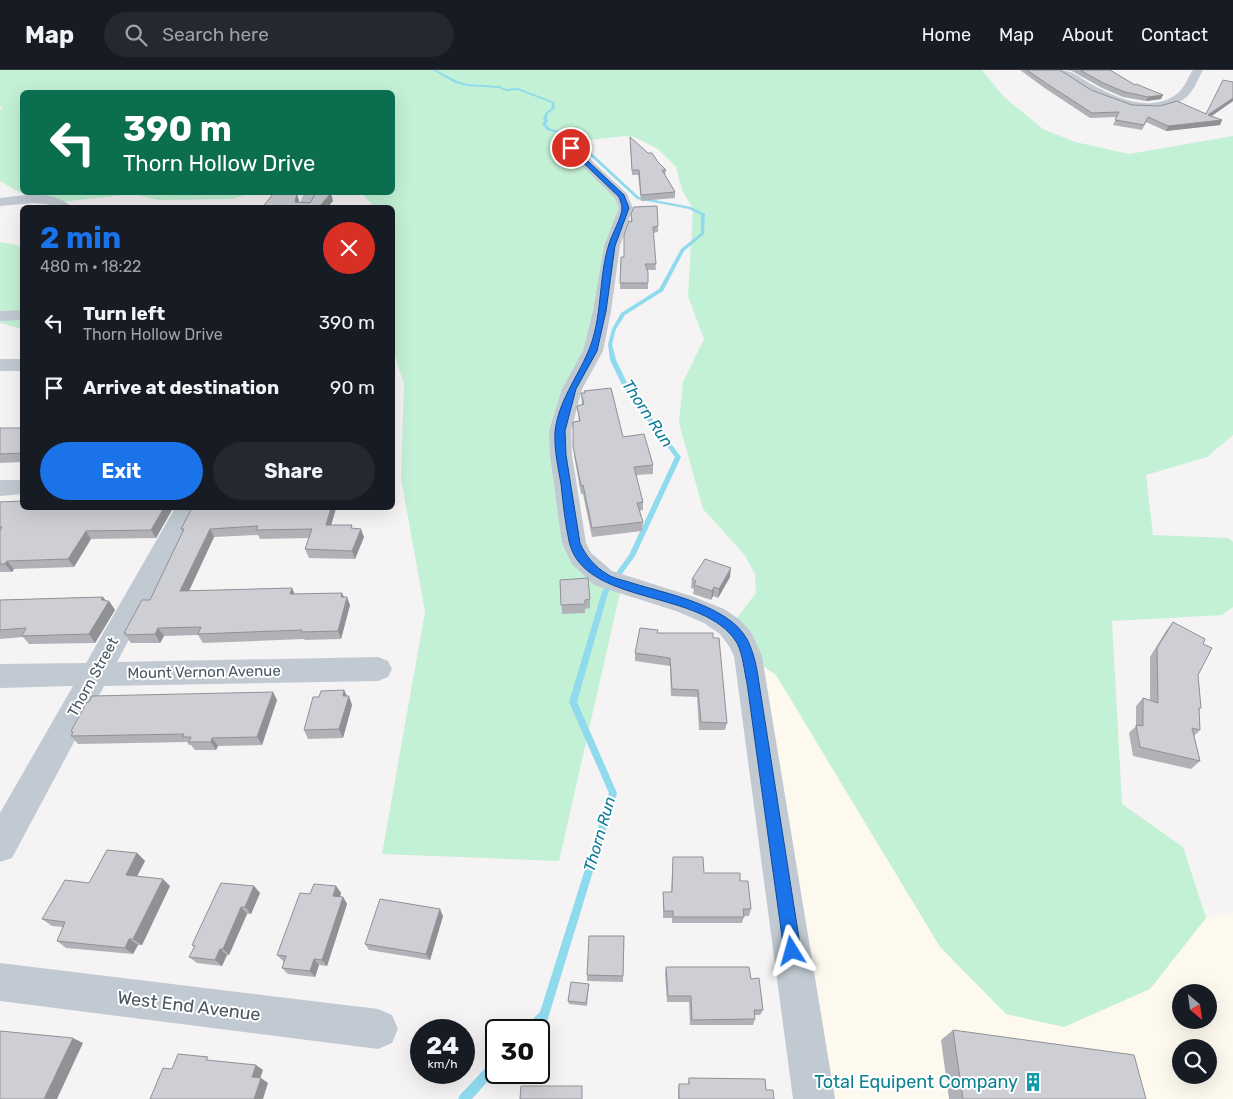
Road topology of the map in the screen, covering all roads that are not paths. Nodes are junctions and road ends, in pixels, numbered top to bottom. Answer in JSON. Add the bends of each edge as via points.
{"nodes":[{"id":1,"x":1061,"y":70,"type":"edge"},
{"id":2,"x":1198,"y":70,"type":"edge"},
{"id":3,"x":571,"y":148,"type":"dead end"},
{"id":4,"x":0,"y":202,"type":"edge"},
{"id":5,"x":61,"y":205,"type":"edge"},
{"id":6,"x":20,"y":315,"type":"edge"},
{"id":7,"x":0,"y":316,"type":"edge"},
{"id":8,"x":0,"y":365,"type":"edge"},
{"id":9,"x":20,"y":365,"type":"edge"},
{"id":10,"x":0,"y":488,"type":"edge"},
{"id":11,"x":20,"y":488,"type":"edge"},
{"id":12,"x":186,"y":510,"type":"edge"},
{"id":13,"x":378,"y":669,"type":"dead end"},
{"id":14,"x":95,"y":674,"type":"junction"},
{"id":15,"x":0,"y":676,"type":"edge"},
{"id":16,"x":0,"y":846,"type":"edge"},
{"id":17,"x":0,"y":982,"type":"edge"},
{"id":18,"x":378,"y":1029,"type":"dead end"},
{"id":19,"x":814,"y":1099,"type":"edge"}],
"edges":[{"from":1,"to":2,"type":"street","via":[[1100,95],[1140,106],[1159,104],[1181,96]]},
{"from":3,"to":19,"type":"street","via":[[622,197],[626,208],[612,246],[593,351],[572,389],[560,431],[574,543],[581,558],[613,581],[714,616],[742,640],[748,656],[774,815]]},
{"from":4,"to":5,"type":"street","via":[[43,200]]},
{"from":6,"to":7,"type":"street"},
{"from":8,"to":9,"type":"street"},
{"from":10,"to":11,"type":"street"},
{"from":12,"to":14,"type":"street","name":"Thorn Street"},
{"from":13,"to":14,"type":"street","name":"Mount Vernon Avenue"},
{"from":14,"to":15,"type":"street","name":"Mount Vernon Avenue"},
{"from":14,"to":16,"type":"street","name":"Thorn Street"},
{"from":17,"to":18,"type":"street","name":"West End Avenue"}]}
